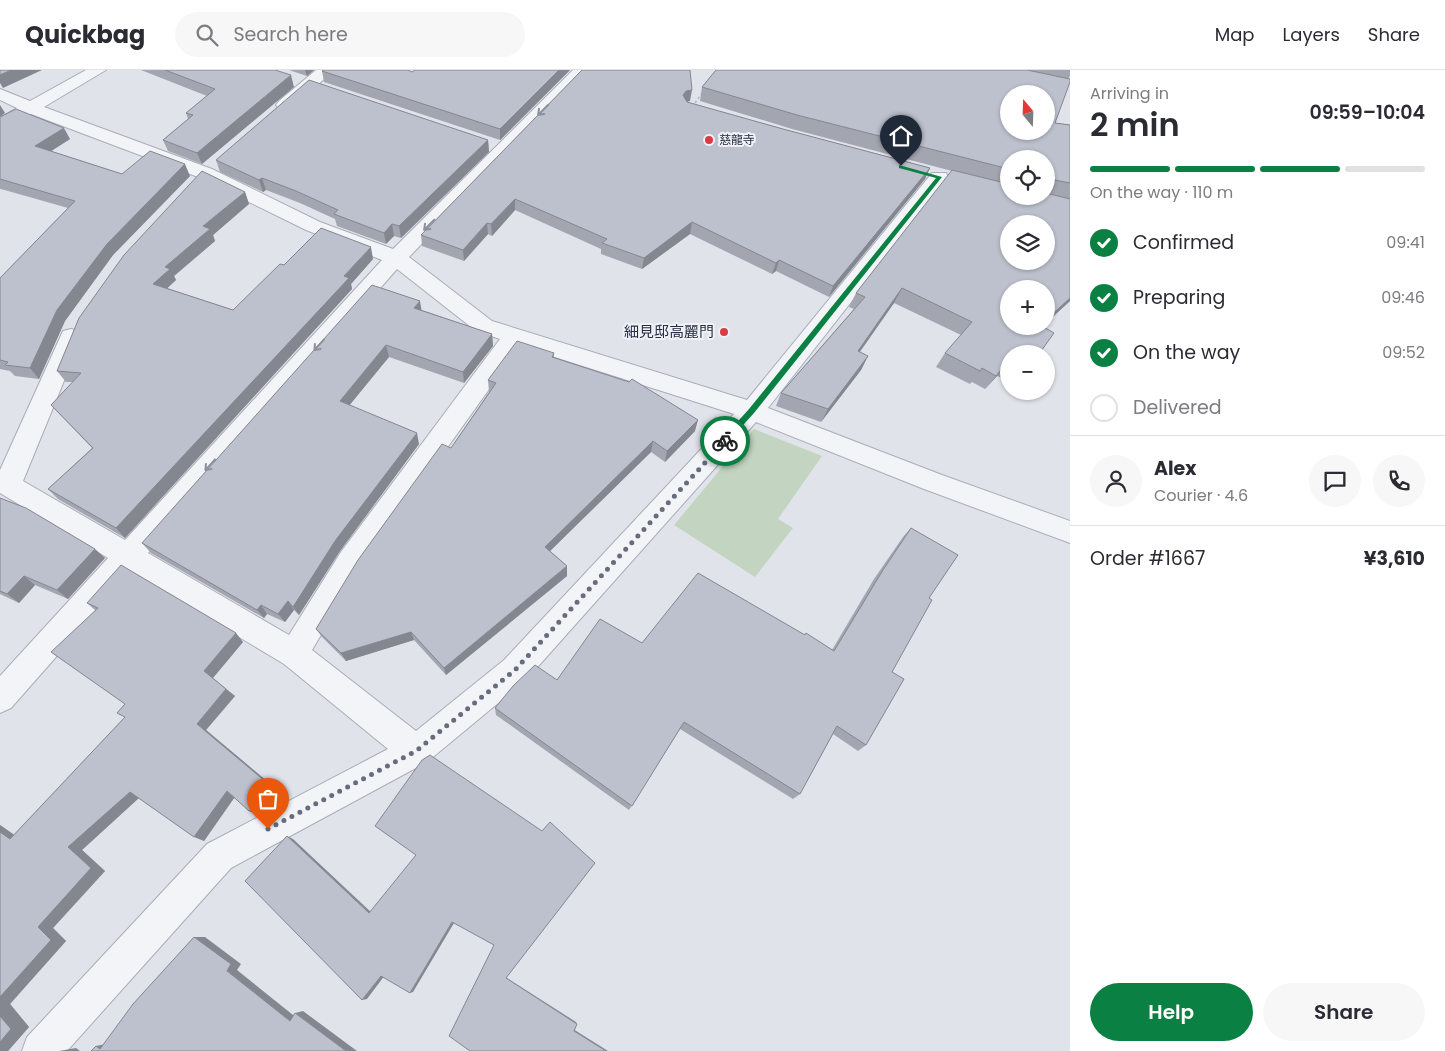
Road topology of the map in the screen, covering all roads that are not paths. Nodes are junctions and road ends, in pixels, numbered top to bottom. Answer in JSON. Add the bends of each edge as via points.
{"nodes":[{"id":1,"x":98,"y":70,"type":"edge"},
{"id":2,"x":326,"y":70,"type":"edge"},
{"id":3,"x":582,"y":70,"type":"edge"},
{"id":4,"x":292,"y":79,"type":"dead end"},
{"id":5,"x":309,"y":85,"type":"junction"},
{"id":6,"x":327,"y":91,"type":"edge"},
{"id":7,"x":0,"y":94,"type":"edge"},
{"id":8,"x":30,"y":108,"type":"junction"},
{"id":9,"x":272,"y":116,"type":"edge"},
{"id":10,"x":0,"y":125,"type":"edge"},
{"id":11,"x":939,"y":176,"type":"dead end"},
{"id":12,"x":396,"y":258,"type":"junction"},
{"id":13,"x":80,"y":320,"type":"edge"},
{"id":14,"x":515,"y":336,"type":"junction"},
{"id":15,"x":752,"y":411,"type":"junction"},
{"id":16,"x":4,"y":482,"type":"edge"},
{"id":17,"x":1070,"y":532,"type":"edge"},
{"id":18,"x":130,"y":555,"type":"junction"},
{"id":19,"x":294,"y":654,"type":"junction"},
{"id":20,"x":0,"y":698,"type":"edge"},
{"id":21,"x":416,"y":751,"type":"junction"},
{"id":22,"x":42,"y":1051,"type":"edge"}],
"edges":[{"from":1,"to":8,"type":"street"},
{"from":2,"to":5,"type":"street"},
{"from":3,"to":12,"type":"street","one_way":true,"via":[[495,146]]},
{"from":4,"to":5,"type":"street"},
{"from":5,"to":6,"type":"street"},
{"from":5,"to":9,"type":"street"},
{"from":7,"to":8,"type":"street"},
{"from":8,"to":10,"type":"street"},
{"from":8,"to":12,"type":"street","via":[[206,173],[313,226]]},
{"from":11,"to":15,"type":"street"},
{"from":12,"to":14,"type":"street","via":[[484,326]]},
{"from":12,"to":18,"type":"street","one_way":true},
{"from":13,"to":16,"type":"street"},
{"from":14,"to":15,"type":"street"},
{"from":14,"to":19,"type":"street","via":[[351,560]]},
{"from":15,"to":17,"type":"street"},
{"from":15,"to":21,"type":"street","via":[[515,670]]},
{"from":16,"to":18,"type":"street"},
{"from":18,"to":19,"type":"street"},
{"from":18,"to":20,"type":"street"},
{"from":19,"to":21,"type":"street"},
{"from":21,"to":22,"type":"street","via":[[219,856]]}]}
